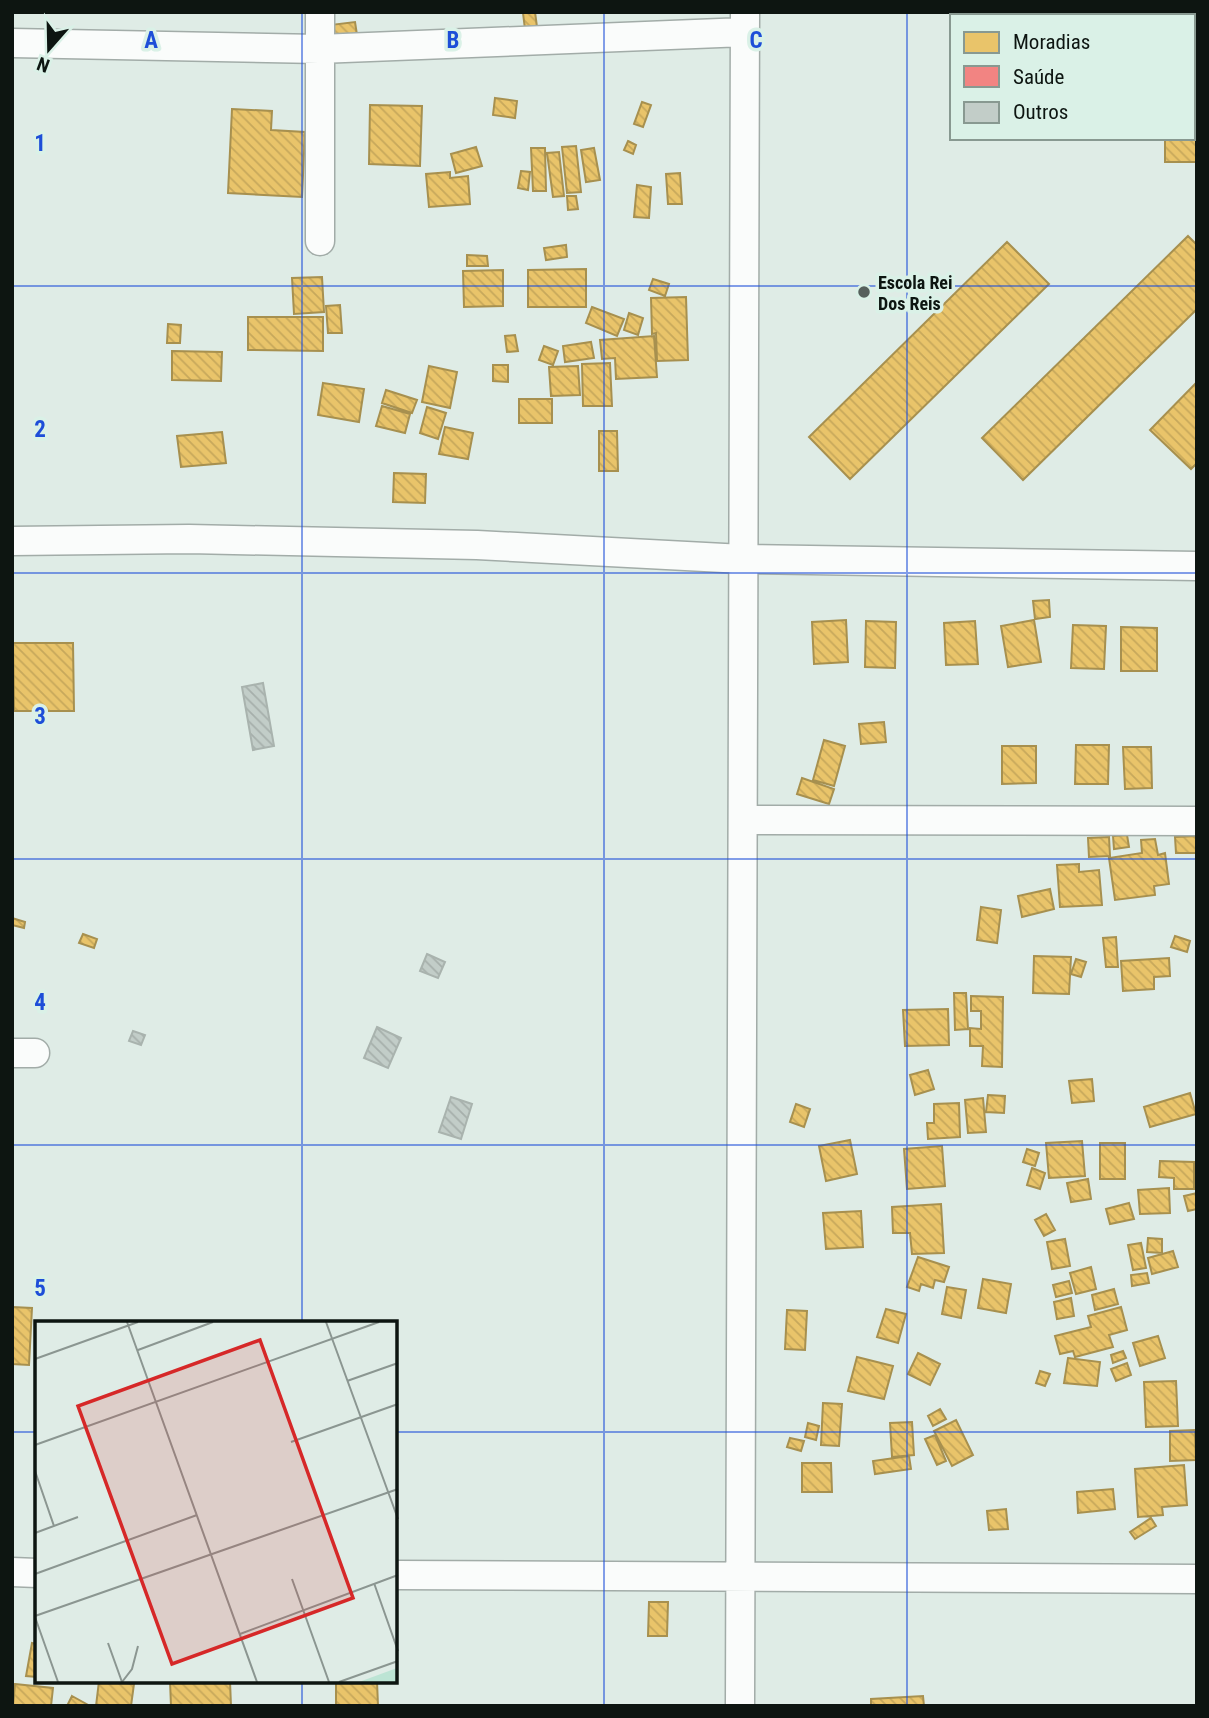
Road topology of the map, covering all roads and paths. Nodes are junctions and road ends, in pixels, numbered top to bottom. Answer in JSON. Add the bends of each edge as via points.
{"nodes":[{"id":1,"x":320,"y":12,"type":"edge"},
{"id":2,"x":745,"y":22,"type":"edge"},
{"id":3,"x":12,"y":43,"type":"edge"},
{"id":4,"x":319,"y":50,"type":"junction"},
{"id":5,"x":320,"y":241,"type":"dead end"},
{"id":6,"x":12,"y":541,"type":"edge"},
{"id":7,"x":743,"y":559,"type":"junction"},
{"id":8,"x":1197,"y":566,"type":"edge"},
{"id":9,"x":743,"y":820,"type":"junction"},
{"id":10,"x":1197,"y":821,"type":"edge"},
{"id":11,"x":12,"y":1572,"type":"edge"},
{"id":12,"x":35,"y":1573,"type":"edge"},
{"id":13,"x":397,"y":1574,"type":"edge"},
{"id":14,"x":741,"y":1576,"type":"junction"},
{"id":15,"x":1197,"y":1579,"type":"edge"},
{"id":16,"x":740,"y":1706,"type":"edge"}],
"edges":[{"from":1,"to":4,"type":"street"},
{"from":2,"to":4,"type":"street"},
{"from":2,"to":7,"type":"street"},
{"from":3,"to":4,"type":"street"},
{"from":4,"to":5,"type":"street"},
{"from":6,"to":7,"type":"street","via":[[436,544]]},
{"from":7,"to":8,"type":"street"},
{"from":7,"to":9,"type":"street"},
{"from":9,"to":10,"type":"street"},
{"from":9,"to":14,"type":"street"},
{"from":11,"to":12,"type":"street"},
{"from":13,"to":14,"type":"street"},
{"from":14,"to":15,"type":"street"},
{"from":14,"to":16,"type":"street"}]}
